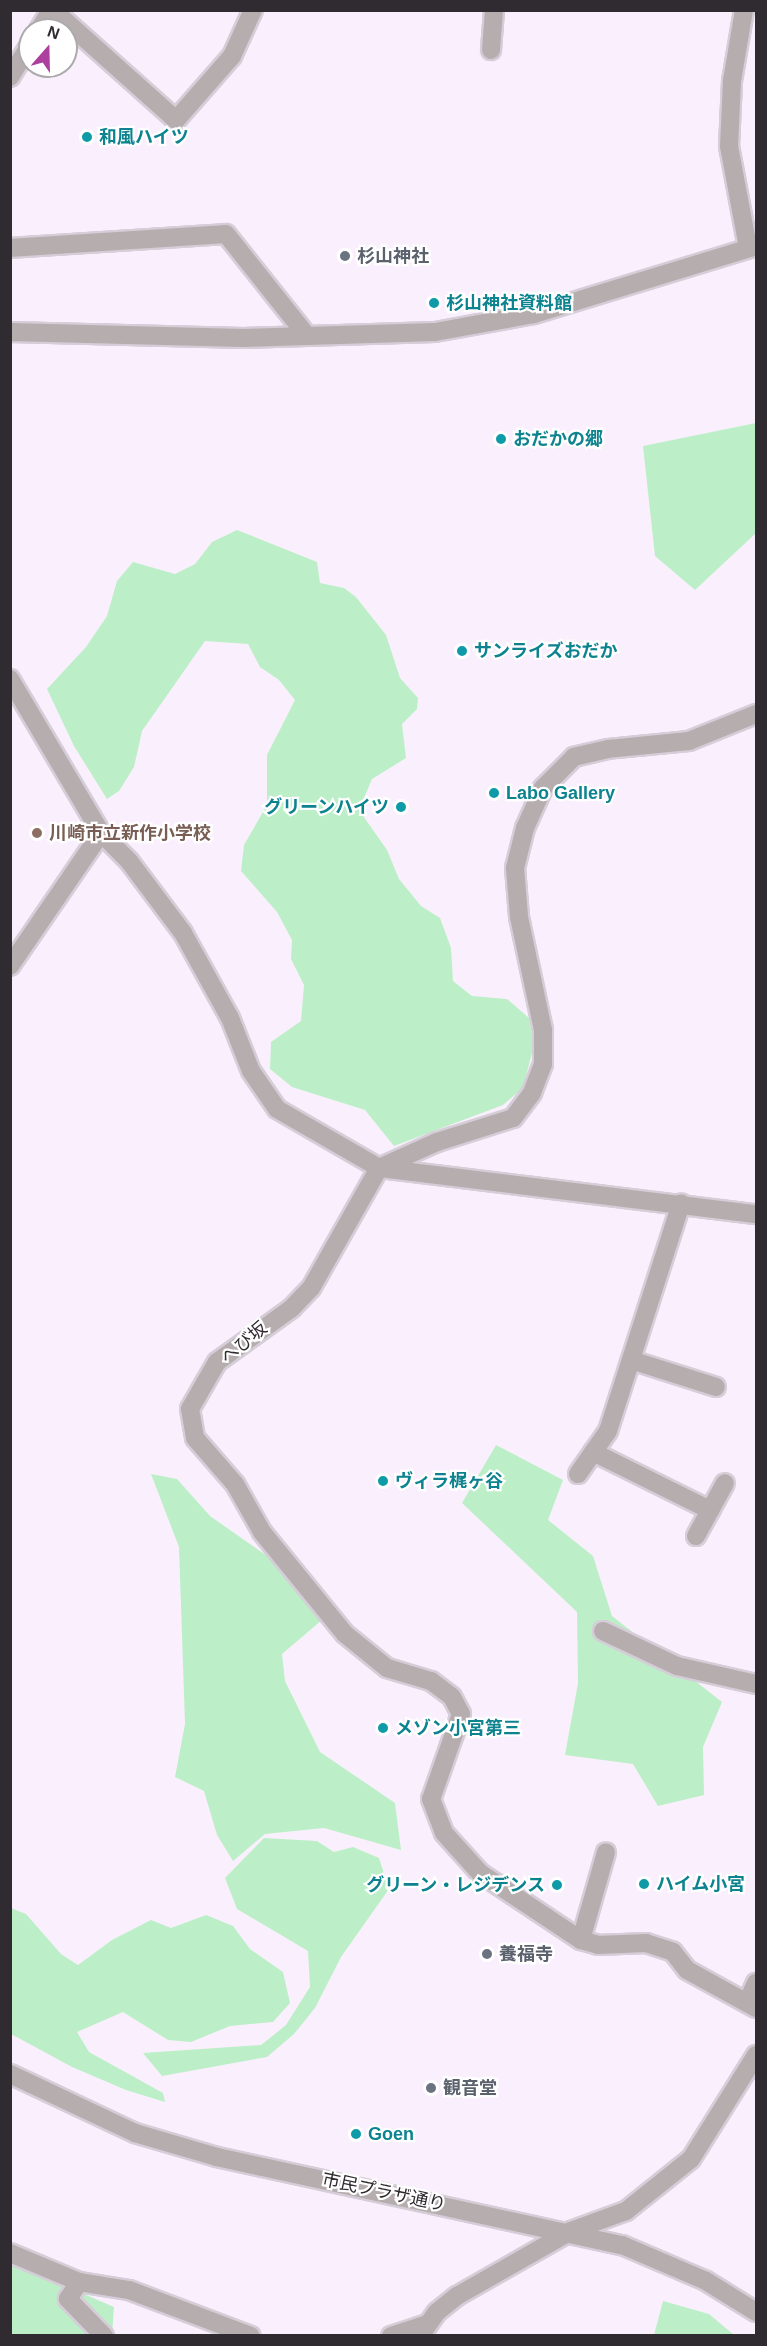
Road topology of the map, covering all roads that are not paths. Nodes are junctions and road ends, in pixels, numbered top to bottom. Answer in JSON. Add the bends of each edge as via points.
{"nodes":[{"id":1,"x":52,"y":10,"type":"edge"},
{"id":2,"x":253,"y":10,"type":"edge"},
{"id":3,"x":494,"y":10,"type":"edge"},
{"id":4,"x":744,"y":10,"type":"edge"},
{"id":5,"x":491,"y":50,"type":"dead end"},
{"id":6,"x":18,"y":64,"type":"edge"},
{"id":7,"x":10,"y":77,"type":"edge"},
{"id":8,"x":752,"y":247,"type":"edge"},
{"id":9,"x":10,"y":248,"type":"edge"},
{"id":10,"x":11,"y":331,"type":"edge"},
{"id":11,"x":307,"y":336,"type":"junction"},
{"id":12,"x":10,"y":679,"type":"edge"},
{"id":13,"x":756,"y":714,"type":"edge"},
{"id":14,"x":100,"y":833,"type":"junction"},
{"id":15,"x":10,"y":966,"type":"edge"},
{"id":16,"x":379,"y":1168,"type":"junction"},
{"id":17,"x":681,"y":1203,"type":"junction"},
{"id":18,"x":756,"y":1214,"type":"edge"},
{"id":19,"x":631,"y":1360,"type":"junction"},
{"id":20,"x":716,"y":1387,"type":"dead end"},
{"id":21,"x":593,"y":1452,"type":"junction"},
{"id":22,"x":578,"y":1474,"type":"dead end"},
{"id":23,"x":725,"y":1483,"type":"dead end"},
{"id":24,"x":235,"y":1484,"type":"junction"},
{"id":25,"x":710,"y":1510,"type":"junction"},
{"id":26,"x":253,"y":1524,"type":"dead end"},
{"id":27,"x":696,"y":1536,"type":"dead end"},
{"id":28,"x":603,"y":1631,"type":"dead end"},
{"id":29,"x":756,"y":1684,"type":"edge"},
{"id":30,"x":606,"y":1852,"type":"dead end"},
{"id":31,"x":581,"y":1940,"type":"junction"},
{"id":32,"x":756,"y":1983,"type":"edge"},
{"id":33,"x":752,"y":2006,"type":"edge"},
{"id":34,"x":756,"y":2055,"type":"edge"},
{"id":35,"x":10,"y":2074,"type":"edge"},
{"id":36,"x":571,"y":2231,"type":"junction"},
{"id":37,"x":10,"y":2253,"type":"edge"},
{"id":38,"x":79,"y":2282,"type":"junction"},
{"id":39,"x":756,"y":2312,"type":"edge"},
{"id":40,"x":423,"y":2330,"type":"edge"},
{"id":41,"x":104,"y":2336,"type":"edge"},
{"id":42,"x":250,"y":2336,"type":"edge"},
{"id":43,"x":391,"y":2336,"type":"edge"}],
"edges":[{"from":1,"to":2,"type":"street","via":[[176,120],[232,56]]},
{"from":3,"to":5,"type":"street"},
{"from":4,"to":8,"type":"street","via":[[732,81],[729,146]]},
{"from":6,"to":7,"type":"street"},
{"from":8,"to":11,"type":"street","via":[[534,314],[435,332]]},
{"from":9,"to":11,"type":"street","via":[[226,234]]},
{"from":10,"to":11,"type":"street"},
{"from":12,"to":14,"type":"street"},
{"from":13,"to":16,"type":"street","via":[[689,741],[608,749],[574,757],[543,788],[525,828],[515,868],[519,917],[543,1030],[543,1064],[532,1093],[513,1118],[437,1142]]},
{"from":14,"to":15,"type":"street"},
{"from":14,"to":16,"type":"street","via":[[129,861],[183,933],[230,1018],[251,1071],[277,1109]]},
{"from":16,"to":17,"type":"street","via":[[468,1182]]},
{"from":16,"to":24,"type":"street","name":"へび坂","via":[[294,1302],[199,1381],[189,1406],[194,1437]]},
{"from":17,"to":18,"type":"street"},
{"from":17,"to":19,"type":"street"},
{"from":19,"to":20,"type":"street"},
{"from":19,"to":21,"type":"street","via":[[608,1431]]},
{"from":21,"to":22,"type":"street"},
{"from":21,"to":25,"type":"street"},
{"from":23,"to":25,"type":"street"},
{"from":24,"to":26,"type":"street","name":"へび坂"},
{"from":24,"to":31,"type":"street","via":[[262,1532],[345,1634],[387,1668],[431,1682],[452,1697],[461,1714],[431,1799],[444,1833],[480,1873]]},
{"from":25,"to":27,"type":"street"},
{"from":28,"to":29,"type":"street","via":[[677,1666]]},
{"from":30,"to":31,"type":"street"},
{"from":31,"to":33,"type":"street","via":[[598,1945],[646,1943],[673,1952],[687,1970]]},
{"from":32,"to":33,"type":"street"},
{"from":34,"to":36,"type":"street","via":[[692,2159],[626,2211]]},
{"from":35,"to":36,"type":"street","name":"市民プラザ通り","via":[[135,2133],[217,2157]]},
{"from":36,"to":39,"type":"street","name":"市民プラザ通り","via":[[622,2245],[706,2281]]},
{"from":36,"to":40,"type":"street","via":[[457,2296]]},
{"from":37,"to":38,"type":"street"},
{"from":38,"to":41,"type":"street","via":[[68,2299]]},
{"from":38,"to":42,"type":"street","via":[[129,2290]]},
{"from":40,"to":43,"type":"street"}]}
